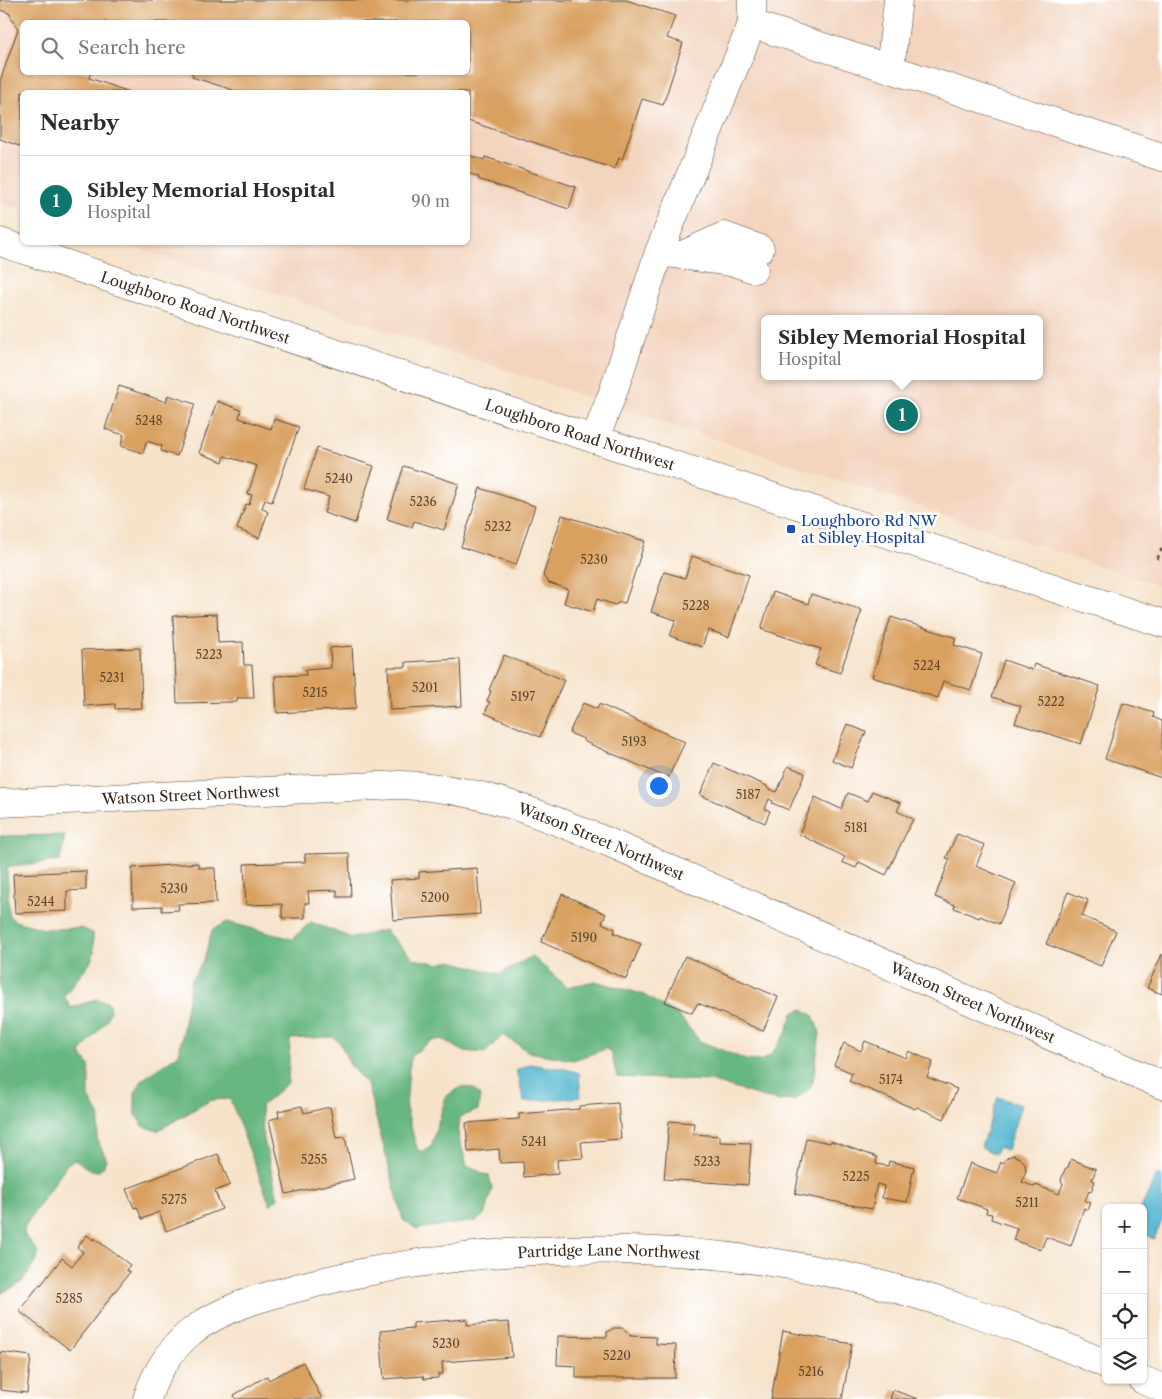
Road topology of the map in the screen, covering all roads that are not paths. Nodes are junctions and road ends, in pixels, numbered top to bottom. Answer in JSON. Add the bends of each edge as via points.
{"nodes":[{"id":1,"x":898,"y":0,"type":"edge"},
{"id":2,"x":752,"y":12,"type":"edge"},
{"id":3,"x":890,"y":69,"type":"junction"},
{"id":4,"x":1162,"y":157,"type":"edge"},
{"id":5,"x":0,"y":242,"type":"edge"},
{"id":6,"x":671,"y":254,"type":"junction"},
{"id":7,"x":757,"y":259,"type":"dead end"},
{"id":8,"x":595,"y":439,"type":"junction"},
{"id":9,"x":1162,"y":623,"type":"edge"},
{"id":10,"x":0,"y":803,"type":"edge"},
{"id":11,"x":1162,"y":1085,"type":"edge"},
{"id":12,"x":1102,"y":1362,"type":"edge"},
{"id":13,"x":1147,"y":1382,"type":"edge"},
{"id":14,"x":1162,"y":1388,"type":"edge"},
{"id":15,"x":147,"y":1399,"type":"edge"}],
"edges":[{"from":1,"to":3,"type":"street"},
{"from":2,"to":3,"type":"street"},
{"from":2,"to":6,"type":"street"},
{"from":3,"to":4,"type":"street"},
{"from":5,"to":8,"type":"street","name":"Loughboro Road Northwest"},
{"from":6,"to":7,"type":"street","via":[[736,263]]},
{"from":6,"to":8,"type":"street"},
{"from":8,"to":9,"type":"street","name":"Loughboro Road Northwest"},
{"from":10,"to":11,"type":"street","name":"Watson Street Northwest","via":[[400,785],[477,794],[537,812],[608,842]]},
{"from":12,"to":15,"type":"street","name":"Partridge Lane Northwest","via":[[962,1308],[827,1272],[692,1254],[624,1250],[546,1251],[391,1267],[253,1301],[222,1314],[186,1337],[166,1359]]},
{"from":13,"to":14,"type":"street"}]}
